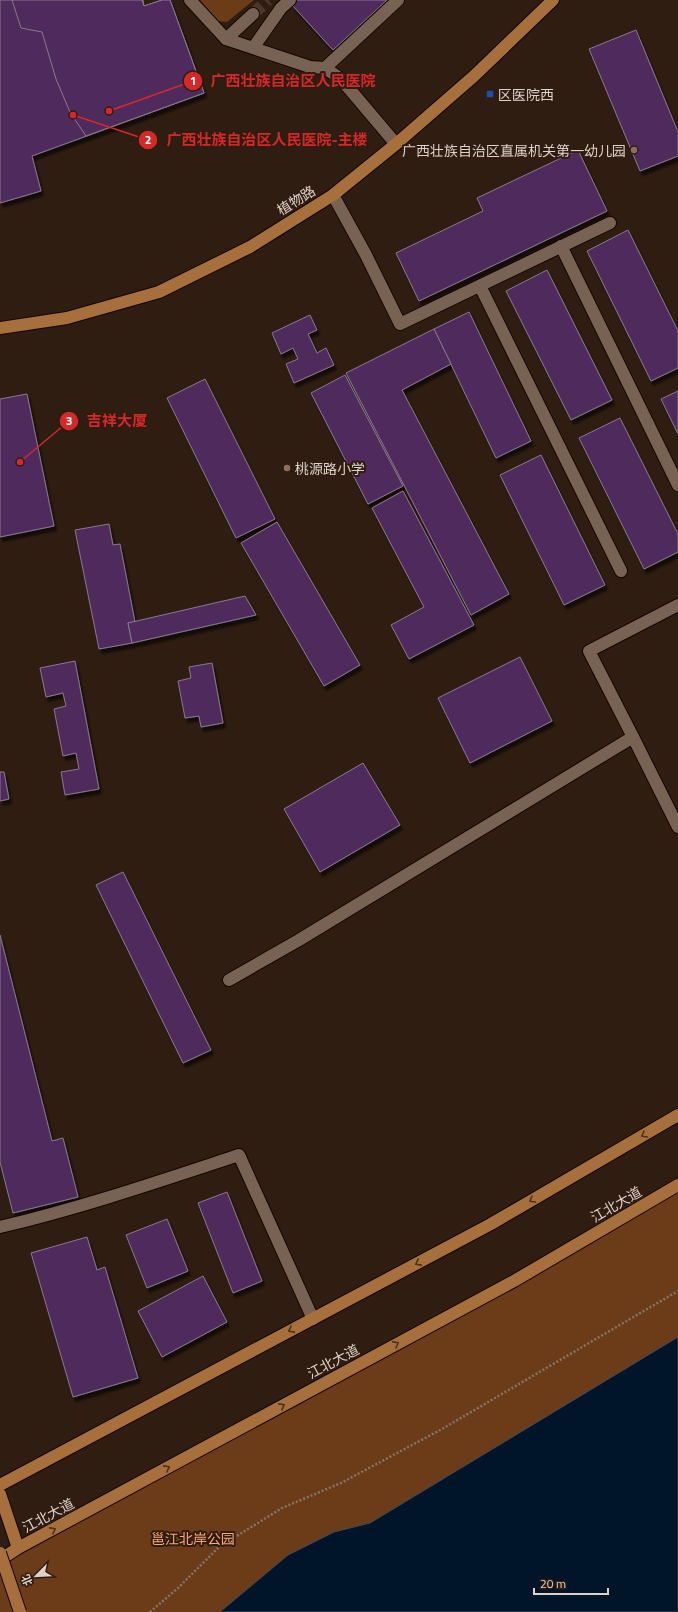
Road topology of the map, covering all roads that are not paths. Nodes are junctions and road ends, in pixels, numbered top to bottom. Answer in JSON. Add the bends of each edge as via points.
{"nodes":[{"id":1,"x":190,"y":0,"type":"edge"},
{"id":2,"x":290,"y":0,"type":"edge"},
{"id":3,"x":398,"y":0,"type":"edge"},
{"id":4,"x":553,"y":0,"type":"edge"},
{"id":5,"x":253,"y":14,"type":"tunnel mouth"},
{"id":6,"x":226,"y":39,"type":"junction"},
{"id":7,"x":253,"y":48,"type":"junction"},
{"id":8,"x":325,"y":68,"type":"junction"},
{"id":9,"x":396,"y":144,"type":"junction"},
{"id":10,"x":333,"y":195,"type":"junction"},
{"id":11,"x":610,"y":223,"type":"dead end"},
{"id":12,"x":561,"y":246,"type":"junction"},
{"id":13,"x":480,"y":286,"type":"junction"},
{"id":14,"x":0,"y":328,"type":"edge"},
{"id":15,"x":678,"y":485,"type":"edge"},
{"id":16,"x":621,"y":571,"type":"dead end"},
{"id":17,"x":678,"y":605,"type":"edge"},
{"id":18,"x":633,"y":737,"type":"junction"},
{"id":19,"x":678,"y":827,"type":"edge"},
{"id":20,"x":229,"y":980,"type":"dead end"},
{"id":21,"x":678,"y":1115,"type":"edge"},
{"id":22,"x":678,"y":1185,"type":"edge"},
{"id":23,"x":0,"y":1227,"type":"edge"},
{"id":24,"x":313,"y":1319,"type":"junction"},
{"id":25,"x":0,"y":1485,"type":"edge"},
{"id":26,"x":0,"y":1494,"type":"edge"},
{"id":27,"x":18,"y":1548,"type":"junction"},
{"id":28,"x":0,"y":1553,"type":"edge"},
{"id":29,"x":0,"y":1560,"type":"edge"},
{"id":30,"x":20,"y":1612,"type":"edge"}],
"edges":[{"from":1,"to":6,"type":"lane"},
{"from":2,"to":7,"type":"lane","via":[[281,8]]},
{"from":3,"to":8,"type":"lane"},
{"from":4,"to":9,"type":"main road","name":"植物路","via":[[474,76]]},
{"from":5,"to":6,"type":"lane"},
{"from":6,"to":7,"type":"lane"},
{"from":7,"to":8,"type":"lane","via":[[310,67]]},
{"from":8,"to":9,"type":"lane","via":[[341,79]]},
{"from":9,"to":10,"type":"main road","name":"植物路"},
{"from":10,"to":13,"type":"lane","via":[[400,324]]},
{"from":10,"to":14,"type":"main road","name":"植物路","via":[[250,247],[160,292],[67,318]]},
{"from":11,"to":12,"type":"lane"},
{"from":12,"to":13,"type":"lane"},
{"from":12,"to":15,"type":"lane"},
{"from":13,"to":16,"type":"lane"},
{"from":17,"to":18,"type":"lane","via":[[589,651]]},
{"from":18,"to":19,"type":"lane"},
{"from":18,"to":20,"type":"lane"},
{"from":21,"to":24,"type":"main road","one_way":true,"via":[[491,1224]]},
{"from":27,"to":22,"type":"main road","name":"江北大道","one_way":true,"via":[[514,1281]]},
{"from":23,"to":24,"type":"lane","via":[[73,1208],[239,1155]]},
{"from":24,"to":25,"type":"main road","one_way":true},
{"from":26,"to":27,"type":"main road"},
{"from":27,"to":29,"type":"main road","name":"江北大道"},
{"from":28,"to":30,"type":"main road","bridge":true}]}
